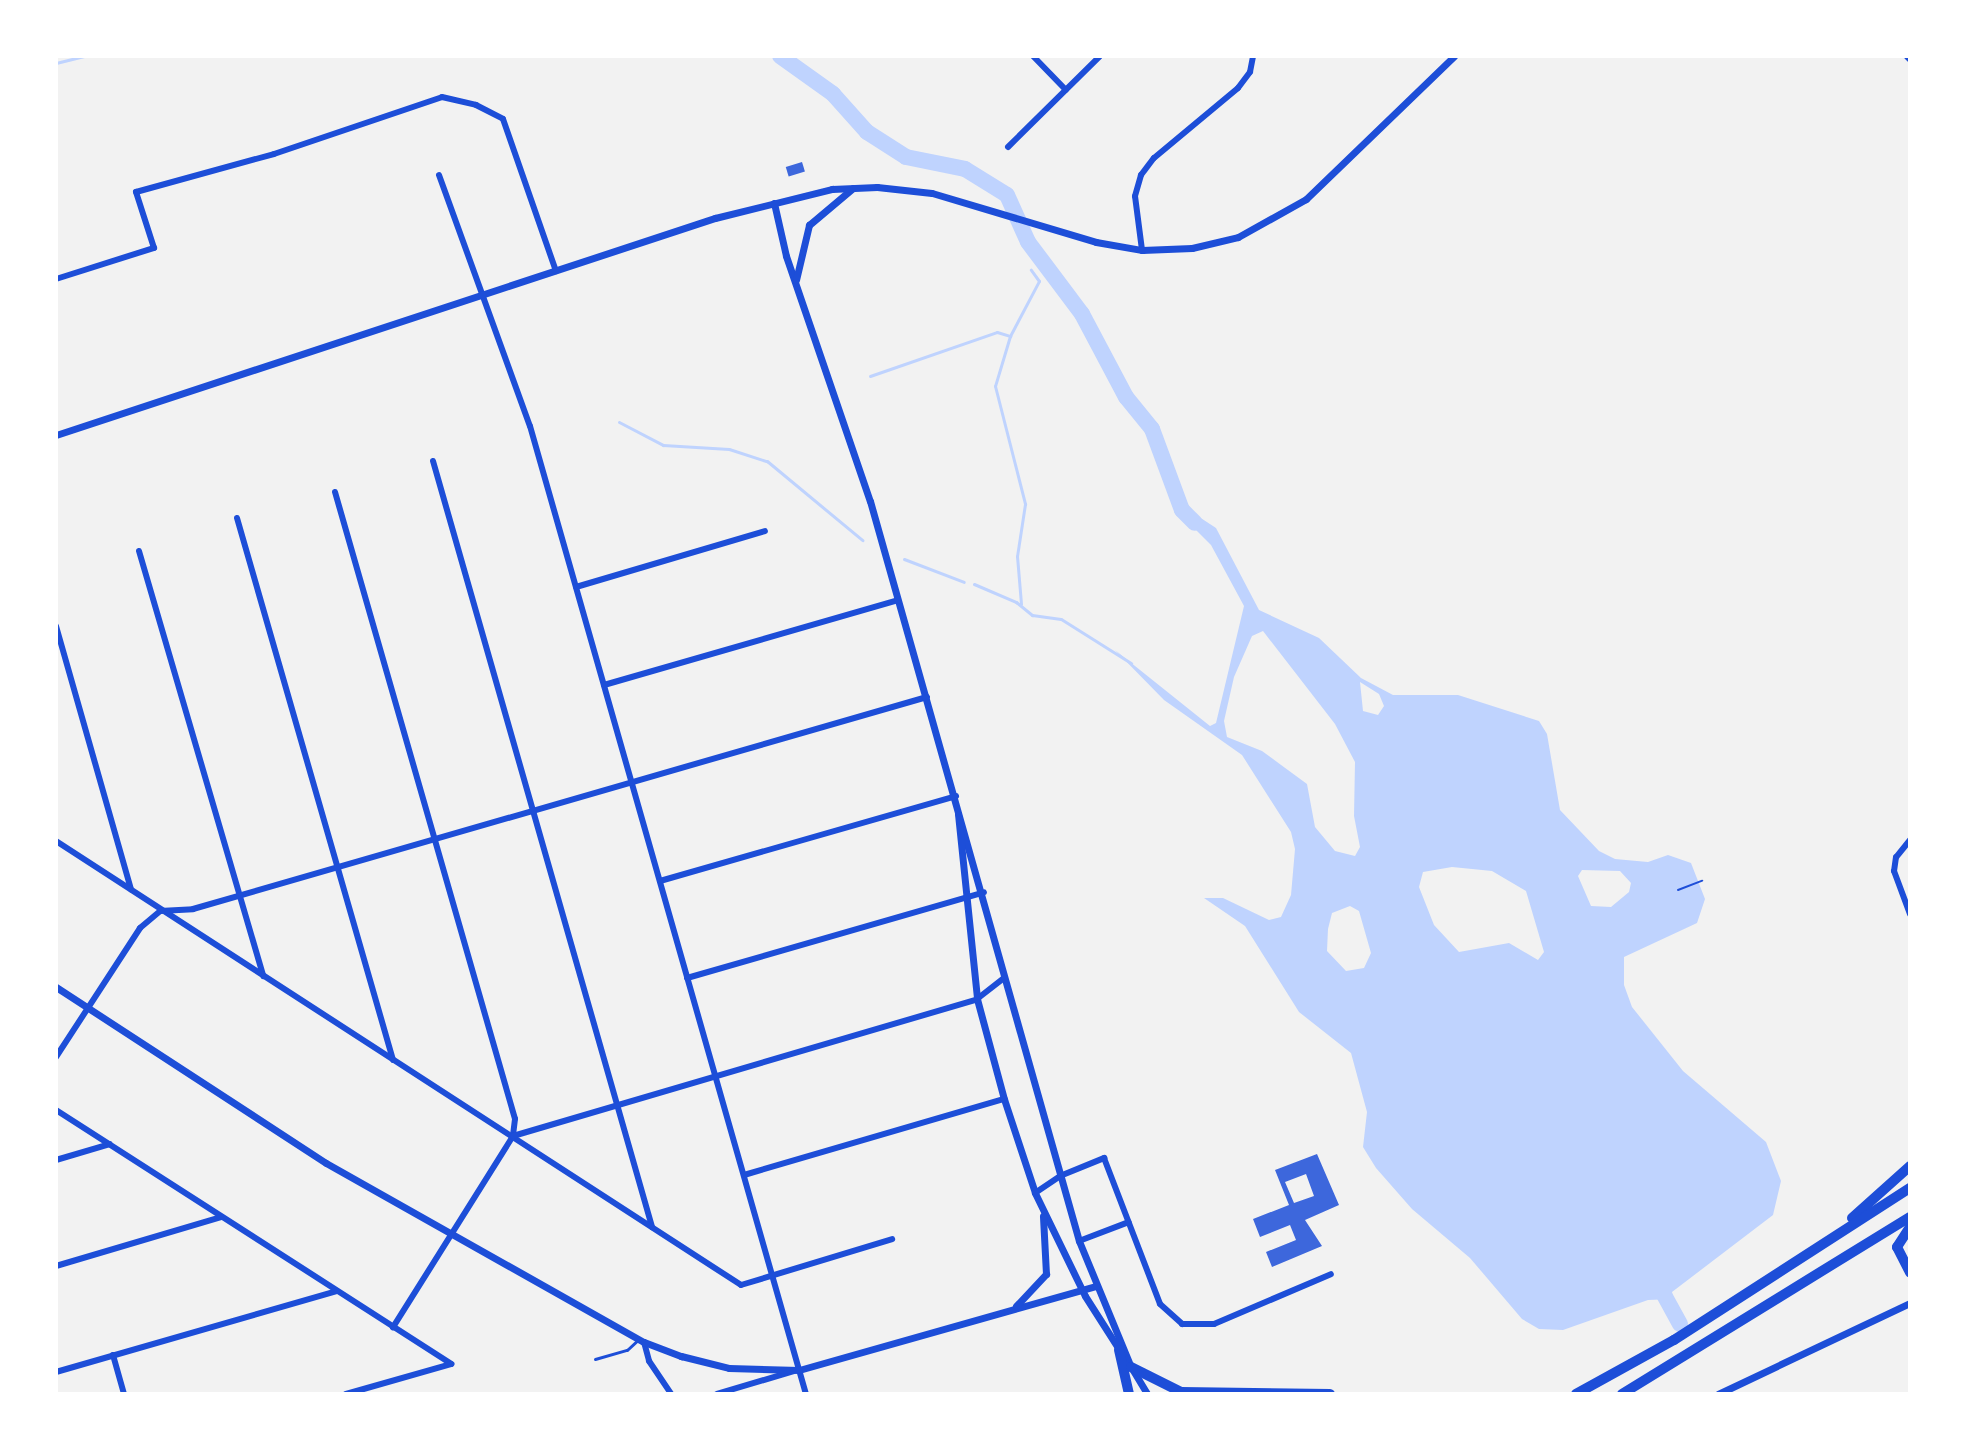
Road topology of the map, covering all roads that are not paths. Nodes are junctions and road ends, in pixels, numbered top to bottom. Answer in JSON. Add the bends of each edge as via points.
{"nodes":[{"id":1,"x":1033,"y":56,"type":"edge"},
{"id":2,"x":1100,"y":56,"type":"edge"},
{"id":3,"x":1253,"y":56,"type":"edge"},
{"id":4,"x":1454,"y":56,"type":"edge"},
{"id":5,"x":1066,"y":90,"type":"junction"},
{"id":6,"x":1008,"y":147,"type":"dead end"},
{"id":7,"x":439,"y":175,"type":"dead end"},
{"id":8,"x":853,"y":188,"type":"junction"},
{"id":9,"x":774,"y":203,"type":"junction"},
{"id":10,"x":1142,"y":250,"type":"junction"},
{"id":11,"x":556,"y":271,"type":"junction"},
{"id":12,"x":56,"y":279,"type":"edge"},
{"id":13,"x":795,"y":283,"type":"junction"},
{"id":14,"x":480,"y":296,"type":"junction"},
{"id":15,"x":56,"y":435,"type":"edge"},
{"id":16,"x":433,"y":461,"type":"dead end"},
{"id":17,"x":335,"y":492,"type":"dead end"},
{"id":18,"x":237,"y":518,"type":"dead end"},
{"id":19,"x":765,"y":531,"type":"dead end"},
{"id":20,"x":139,"y":551,"type":"dead end"},
{"id":21,"x":576,"y":587,"type":"junction"},
{"id":22,"x":898,"y":600,"type":"junction"},
{"id":23,"x":56,"y":626,"type":"edge"},
{"id":24,"x":604,"y":685,"type":"junction"},
{"id":25,"x":927,"y":697,"type":"junction"},
{"id":26,"x":631,"y":782,"type":"junction"},
{"id":27,"x":956,"y":796,"type":"junction"},
{"id":28,"x":533,"y":810,"type":"junction"},
{"id":29,"x":436,"y":838,"type":"junction"},
{"id":30,"x":1910,"y":840,"type":"edge"},
{"id":31,"x":56,"y":841,"type":"edge"},
{"id":32,"x":337,"y":866,"type":"junction"},
{"id":33,"x":660,"y":881,"type":"junction"},
{"id":34,"x":131,"y":890,"type":"junction"},
{"id":35,"x":984,"y":892,"type":"junction"},
{"id":36,"x":239,"y":894,"type":"junction"},
{"id":37,"x":966,"y":897,"type":"junction"},
{"id":38,"x":160,"y":911,"type":"junction"},
{"id":39,"x":1910,"y":914,"type":"edge"},
{"id":40,"x":263,"y":976,"type":"junction"},
{"id":41,"x":687,"y":978,"type":"junction"},
{"id":42,"x":1004,"y":978,"type":"junction"},
{"id":43,"x":56,"y":987,"type":"edge"},
{"id":44,"x":977,"y":999,"type":"junction"},
{"id":45,"x":88,"y":1009,"type":"junction"},
{"id":46,"x":56,"y":1057,"type":"edge"},
{"id":47,"x":393,"y":1060,"type":"junction"},
{"id":48,"x":716,"y":1077,"type":"junction"},
{"id":49,"x":1004,"y":1099,"type":"junction"},
{"id":50,"x":617,"y":1105,"type":"junction"},
{"id":51,"x":56,"y":1110,"type":"edge"},
{"id":52,"x":513,"y":1136,"type":"junction"},
{"id":53,"x":110,"y":1144,"type":"junction"},
{"id":54,"x":56,"y":1160,"type":"edge"},
{"id":55,"x":1910,"y":1166,"type":"edge"},
{"id":56,"x":744,"y":1175,"type":"junction"},
{"id":57,"x":1060,"y":1176,"type":"junction"},
{"id":58,"x":1910,"y":1188,"type":"edge"},
{"id":59,"x":1035,"y":1193,"type":"junction"},
{"id":60,"x":1043,"y":1209,"type":"junction"},
{"id":61,"x":222,"y":1217,"type":"junction"},
{"id":62,"x":1910,"y":1217,"type":"edge"},
{"id":63,"x":1129,"y":1222,"type":"junction"},
{"id":64,"x":652,"y":1227,"type":"junction"},
{"id":65,"x":1910,"y":1227,"type":"edge"},
{"id":66,"x":455,"y":1232,"type":"junction"},
{"id":67,"x":1831,"y":1238,"type":"junction"},
{"id":68,"x":892,"y":1239,"type":"dead end"},
{"id":69,"x":1079,"y":1241,"type":"junction"},
{"id":70,"x":1062,"y":1249,"type":"junction"},
{"id":71,"x":56,"y":1266,"type":"edge"},
{"id":72,"x":1910,"y":1273,"type":"edge"},
{"id":73,"x":772,"y":1274,"type":"junction"},
{"id":74,"x":1331,"y":1274,"type":"dead end"},
{"id":75,"x":1096,"y":1286,"type":"junction"},
{"id":76,"x":1082,"y":1290,"type":"junction"},
{"id":77,"x":337,"y":1291,"type":"junction"},
{"id":78,"x":1910,"y":1303,"type":"edge"},
{"id":79,"x":1012,"y":1309,"type":"junction"},
{"id":80,"x":393,"y":1327,"type":"junction"},
{"id":81,"x":641,"y":1341,"type":"junction"},
{"id":82,"x":1119,"y":1350,"type":"junction"},
{"id":83,"x":113,"y":1355,"type":"junction"},
{"id":84,"x":595,"y":1359,"type":"dead end"},
{"id":85,"x":1131,"y":1367,"type":"junction"},
{"id":86,"x":799,"y":1370,"type":"junction"},
{"id":87,"x":56,"y":1372,"type":"edge"},
{"id":88,"x":124,"y":1394,"type":"edge"},
{"id":89,"x":346,"y":1394,"type":"edge"},
{"id":90,"x":671,"y":1394,"type":"edge"},
{"id":91,"x":717,"y":1394,"type":"edge"},
{"id":92,"x":806,"y":1394,"type":"edge"},
{"id":93,"x":1129,"y":1394,"type":"edge"},
{"id":94,"x":1147,"y":1394,"type":"edge"},
{"id":95,"x":1330,"y":1394,"type":"edge"},
{"id":96,"x":1576,"y":1394,"type":"edge"},
{"id":97,"x":1622,"y":1394,"type":"edge"},
{"id":98,"x":1718,"y":1394,"type":"edge"}],
"edges":[{"from":1,"to":5,"type":"street"},
{"from":2,"to":5,"type":"street"},
{"from":3,"to":10,"type":"street","via":[[1250,72],[1238,88],[1141,175],[1135,196]]},
{"from":4,"to":10,"type":"street","via":[[1306,199],[1276,219],[1238,237],[1192,248]]},
{"from":5,"to":6,"type":"street"},
{"from":7,"to":14,"type":"street"},
{"from":8,"to":9,"type":"street"},
{"from":8,"to":10,"type":"street","via":[[917,191]]},
{"from":8,"to":13,"type":"street","via":[[809,225]]},
{"from":9,"to":11,"type":"street"},
{"from":9,"to":13,"type":"street"},
{"from":11,"to":12,"type":"street","via":[[503,119],[476,105],[442,97],[274,154],[136,192],[154,248]]},
{"from":11,"to":14,"type":"street"},
{"from":13,"to":22,"type":"street"},
{"from":14,"to":15,"type":"street"},
{"from":14,"to":21,"type":"street","via":[[530,426]]},
{"from":16,"to":28,"type":"street"},
{"from":17,"to":29,"type":"street"},
{"from":18,"to":32,"type":"street"},
{"from":19,"to":21,"type":"street"},
{"from":20,"to":36,"type":"street"},
{"from":21,"to":24,"type":"street"},
{"from":22,"to":24,"type":"street"},
{"from":22,"to":25,"type":"street"},
{"from":23,"to":34,"type":"street"},
{"from":24,"to":26,"type":"street"},
{"from":25,"to":26,"type":"street"},
{"from":25,"to":27,"type":"street"},
{"from":26,"to":28,"type":"street"},
{"from":26,"to":33,"type":"street"},
{"from":27,"to":33,"type":"street"},
{"from":27,"to":35,"type":"street"},
{"from":27,"to":37,"type":"street"},
{"from":28,"to":29,"type":"street"},
{"from":28,"to":50,"type":"street"},
{"from":29,"to":32,"type":"street"},
{"from":29,"to":52,"type":"street","via":[[515,1119]]},
{"from":30,"to":39,"type":"street","via":[[1896,857],[1894,871]]},
{"from":31,"to":34,"type":"street"},
{"from":32,"to":36,"type":"street"},
{"from":32,"to":47,"type":"street"},
{"from":33,"to":41,"type":"street"},
{"from":34,"to":38,"type":"street"},
{"from":35,"to":37,"type":"street"},
{"from":35,"to":42,"type":"street"},
{"from":36,"to":38,"type":"street","via":[[193,909]]},
{"from":36,"to":40,"type":"street"},
{"from":37,"to":41,"type":"street"},
{"from":37,"to":44,"type":"street"},
{"from":38,"to":40,"type":"street"},
{"from":38,"to":45,"type":"street","via":[[140,928]]},
{"from":40,"to":47,"type":"street"},
{"from":41,"to":48,"type":"street"},
{"from":42,"to":44,"type":"street"},
{"from":42,"to":57,"type":"street"},
{"from":43,"to":45,"type":"street"},
{"from":44,"to":48,"type":"street"},
{"from":44,"to":49,"type":"street"},
{"from":45,"to":46,"type":"street"},
{"from":45,"to":66,"type":"street","via":[[326,1163]]},
{"from":47,"to":52,"type":"street"},
{"from":48,"to":50,"type":"street"},
{"from":48,"to":56,"type":"street"},
{"from":49,"to":56,"type":"street"},
{"from":49,"to":59,"type":"street"},
{"from":50,"to":52,"type":"street"},
{"from":50,"to":64,"type":"street"},
{"from":51,"to":53,"type":"street"},
{"from":52,"to":64,"type":"street"},
{"from":52,"to":66,"type":"street"},
{"from":53,"to":54,"type":"street"},
{"from":53,"to":61,"type":"street"},
{"from":55,"to":67,"type":"highway"},
{"from":56,"to":73,"type":"street"},
{"from":57,"to":59,"type":"street"},
{"from":57,"to":63,"type":"street","via":[[1104,1158]]},
{"from":57,"to":69,"type":"street"},
{"from":58,"to":67,"type":"highway"},
{"from":59,"to":60,"type":"street"},
{"from":60,"to":70,"type":"street"},
{"from":60,"to":79,"type":"street","via":[[1046,1274]]},
{"from":61,"to":71,"type":"street"},
{"from":61,"to":77,"type":"street"},
{"from":62,"to":97,"type":"highway"},
{"from":63,"to":69,"type":"street"},
{"from":63,"to":74,"type":"street","via":[[1160,1304],[1182,1324],[1214,1324]]},
{"from":64,"to":73,"type":"street","via":[[741,1285]]},
{"from":65,"to":72,"type":"highway","via":[[1897,1247]]},
{"from":66,"to":80,"type":"street"},
{"from":66,"to":81,"type":"street"},
{"from":67,"to":96,"type":"highway","via":[[1686,1333]]},
{"from":68,"to":73,"type":"street"},
{"from":69,"to":70,"type":"street"},
{"from":69,"to":75,"type":"street"},
{"from":70,"to":76,"type":"street"},
{"from":73,"to":86,"type":"street"},
{"from":75,"to":76,"type":"street"},
{"from":75,"to":85,"type":"street"},
{"from":76,"to":79,"type":"street"},
{"from":76,"to":82,"type":"street"},
{"from":77,"to":80,"type":"street"},
{"from":77,"to":83,"type":"street"},
{"from":78,"to":98,"type":"street"},
{"from":79,"to":86,"type":"street"},
{"from":80,"to":89,"type":"street","via":[[451,1364]]},
{"from":81,"to":84,"type":"lane"},
{"from":81,"to":86,"type":"street","via":[[729,1368]]},
{"from":81,"to":90,"type":"street"},
{"from":82,"to":85,"type":"street"},
{"from":82,"to":93,"type":"highway"},
{"from":83,"to":87,"type":"street"},
{"from":83,"to":88,"type":"street"},
{"from":85,"to":94,"type":"street"},
{"from":85,"to":95,"type":"highway","via":[[1181,1392]]},
{"from":86,"to":91,"type":"street"},
{"from":86,"to":92,"type":"street"}]}
